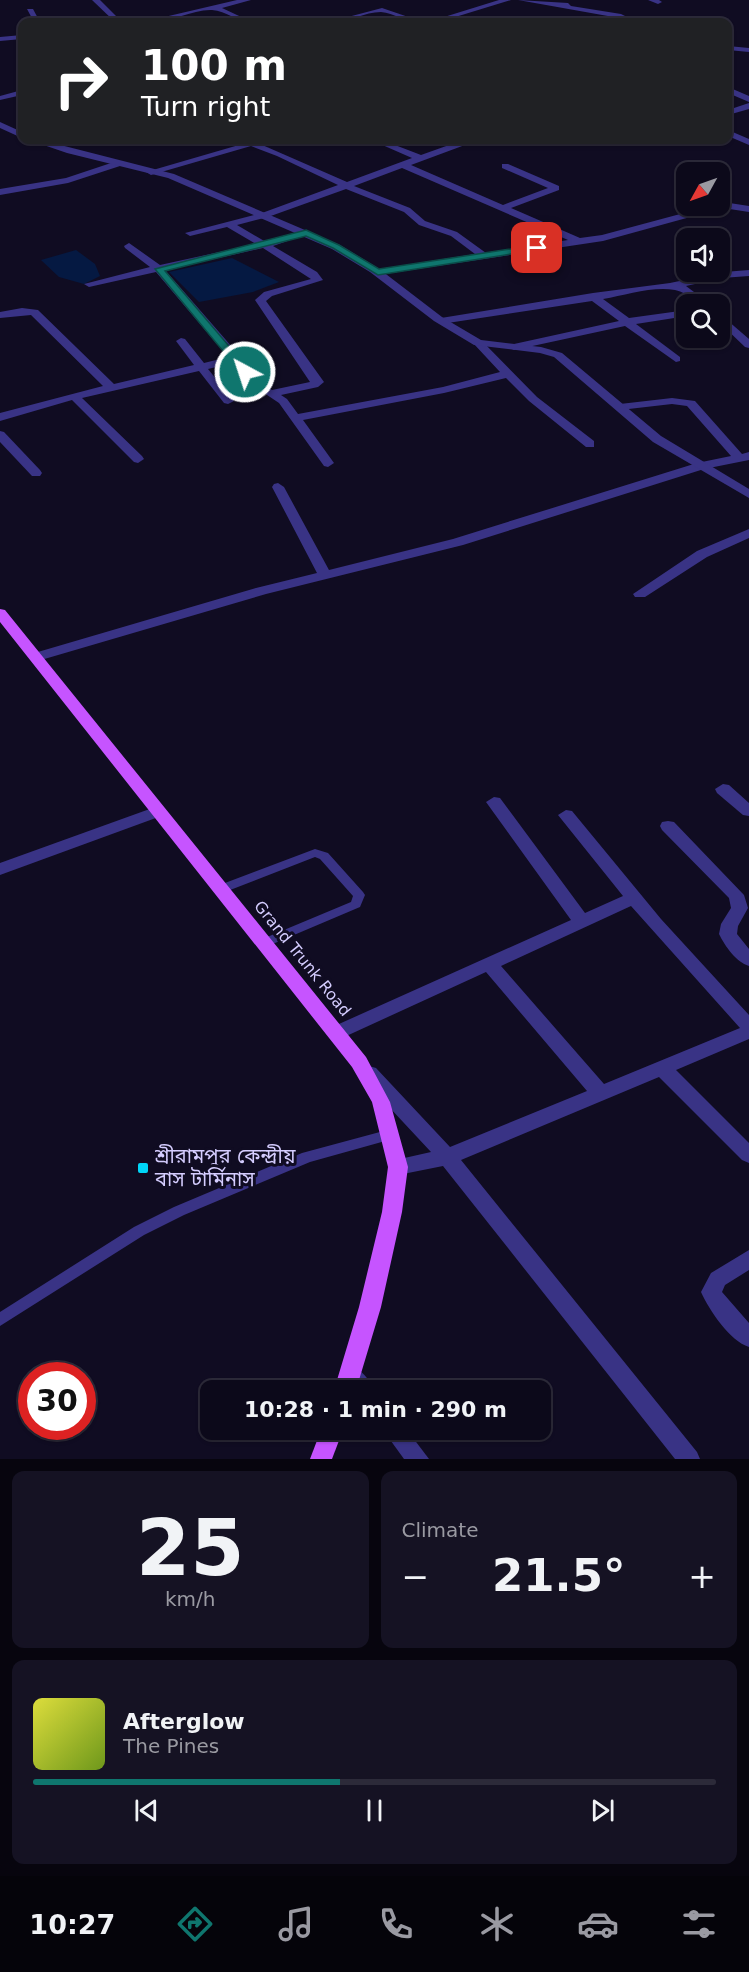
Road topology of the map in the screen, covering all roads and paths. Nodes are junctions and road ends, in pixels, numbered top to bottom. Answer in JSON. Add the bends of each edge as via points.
{"nodes":[{"id":1,"x":96,"y":0,"type":"edge"},
{"id":2,"x":248,"y":0,"type":"edge"},
{"id":3,"x":507,"y":0,"type":"edge"},
{"id":4,"x":522,"y":0,"type":"edge"},
{"id":5,"x":582,"y":0,"type":"edge"},
{"id":6,"x":558,"y":6,"type":"junction"},
{"id":7,"x":213,"y":7,"type":"junction"},
{"id":8,"x":30,"y":11,"type":"dead end"},
{"id":9,"x":456,"y":15,"type":"junction"},
{"id":10,"x":35,"y":18,"type":"edge"},
{"id":11,"x":115,"y":18,"type":"edge"},
{"id":12,"x":165,"y":18,"type":"edge"},
{"id":13,"x":239,"y":18,"type":"edge"},
{"id":14,"x":349,"y":18,"type":"edge"},
{"id":15,"x":406,"y":18,"type":"edge"},
{"id":16,"x":446,"y":18,"type":"edge"},
{"id":17,"x":464,"y":18,"type":"edge"},
{"id":18,"x":625,"y":18,"type":"edge"},
{"id":19,"x":18,"y":28,"type":"dead end"},
{"id":20,"x":18,"y":34,"type":"edge"},
{"id":21,"x":18,"y":38,"type":"edge"},
{"id":22,"x":0,"y":39,"type":"edge"},
{"id":23,"x":732,"y":48,"type":"edge"},
{"id":24,"x":749,"y":50,"type":"edge"},
{"id":25,"x":18,"y":94,"type":"edge"},
{"id":26,"x":2,"y":98,"type":"dead end"},
{"id":27,"x":749,"y":106,"type":"edge"},
{"id":28,"x":732,"y":112,"type":"edge"},
{"id":29,"x":0,"y":125,"type":"edge"},
{"id":30,"x":18,"y":133,"type":"edge"},
{"id":31,"x":732,"y":135,"type":"edge"},
{"id":32,"x":749,"y":142,"type":"edge"},
{"id":33,"x":47,"y":144,"type":"edge"},
{"id":34,"x":252,"y":144,"type":"joint"},
{"id":35,"x":385,"y":144,"type":"edge"},
{"id":36,"x":459,"y":144,"type":"edge"},
{"id":37,"x":420,"y":158,"type":"junction"},
{"id":38,"x":117,"y":164,"type":"junction"},
{"id":39,"x":401,"y":164,"type":"junction"},
{"id":40,"x":505,"y":166,"type":"dead end"},
{"id":41,"x":151,"y":172,"type":"junction"},
{"id":42,"x":344,"y":184,"type":"junction"},
{"id":43,"x":0,"y":192,"type":"edge"},
{"id":44,"x":503,"y":208,"type":"junction"},
{"id":45,"x":749,"y":209,"type":"edge"},
{"id":46,"x":265,"y":214,"type":"junction"},
{"id":47,"x":228,"y":224,"type":"junction"},
{"id":48,"x":190,"y":233,"type":"dead end"},
{"id":49,"x":306,"y":233,"type":"junction"},
{"id":50,"x":580,"y":242,"type":"junction"},
{"id":51,"x":265,"y":245,"type":"junction"},
{"id":52,"x":129,"y":246,"type":"dead end"},
{"id":53,"x":484,"y":255,"type":"junction"},
{"id":54,"x":159,"y":269,"type":"junction"},
{"id":55,"x":378,"y":272,"type":"junction"},
{"id":56,"x":730,"y":273,"type":"edge"},
{"id":57,"x":749,"y":273,"type":"edge"},
{"id":58,"x":687,"y":282,"type":"edge"},
{"id":59,"x":88,"y":284,"type":"dead end"},
{"id":60,"x":672,"y":286,"type":"junction"},
{"id":61,"x":691,"y":294,"type":"edge"},
{"id":62,"x":593,"y":296,"type":"junction"},
{"id":63,"x":0,"y":315,"type":"edge"},
{"id":64,"x":676,"y":315,"type":"edge"},
{"id":65,"x":441,"y":321,"type":"junction"},
{"id":66,"x":627,"y":322,"type":"junction"},
{"id":67,"x":730,"y":327,"type":"edge"},
{"id":68,"x":182,"y":341,"type":"dead end"},
{"id":69,"x":478,"y":343,"type":"junction"},
{"id":70,"x":749,"y":345,"type":"edge"},
{"id":71,"x":514,"y":347,"type":"junction"},
{"id":72,"x":235,"y":359,"type":"junction"},
{"id":73,"x":676,"y":359,"type":"dead end"},
{"id":74,"x":201,"y":367,"type":"junction"},
{"id":75,"x":506,"y":374,"type":"junction"},
{"id":76,"x":111,"y":387,"type":"junction"},
{"id":77,"x":273,"y":393,"type":"junction"},
{"id":78,"x":74,"y":396,"type":"junction"},
{"id":79,"x":228,"y":401,"type":"dead end"},
{"id":80,"x":620,"y":407,"type":"junction"},
{"id":81,"x":0,"y":417,"type":"edge"},
{"id":82,"x":296,"y":418,"type":"junction"},
{"id":83,"x":0,"y":435,"type":"edge"},
{"id":84,"x":590,"y":444,"type":"dead end"},
{"id":85,"x":743,"y":457,"type":"edge"},
{"id":86,"x":138,"y":459,"type":"dead end"},
{"id":87,"x":328,"y":463,"type":"dead end"},
{"id":88,"x":701,"y":466,"type":"junction"},
{"id":89,"x":36,"y":473,"type":"dead end"},
{"id":90,"x":278,"y":487,"type":"dead end"},
{"id":91,"x":749,"y":494,"type":"edge"},
{"id":92,"x":749,"y":533,"type":"edge"},
{"id":93,"x":325,"y":575,"type":"junction"},
{"id":94,"x":640,"y":594,"type":"dead end"},
{"id":95,"x":0,"y":613,"type":"edge"},
{"id":96,"x":36,"y":657,"type":"junction"},
{"id":97,"x":723,"y":789,"type":"dead end"},
{"id":98,"x":494,"y":802,"type":"dead end"},
{"id":99,"x":158,"y":811,"type":"junction"},
{"id":100,"x":749,"y":811,"type":"edge"},
{"id":101,"x":566,"y":815,"type":"dead end"},
{"id":102,"x":668,"y":826,"type":"dead end"},
{"id":103,"x":0,"y":869,"type":"edge"},
{"id":104,"x":221,"y":889,"type":"junction"},
{"id":105,"x":632,"y":899,"type":"junction"},
{"id":106,"x":749,"y":916,"type":"edge"},
{"id":107,"x":582,"y":922,"type":"junction"},
{"id":108,"x":732,"y":923,"type":"junction"},
{"id":109,"x":264,"y":944,"type":"junction"},
{"id":110,"x":749,"y":960,"type":"edge"},
{"id":111,"x":489,"y":964,"type":"junction"},
{"id":112,"x":749,"y":1026,"type":"edge"},
{"id":113,"x":749,"y":1032,"type":"edge"},
{"id":114,"x":336,"y":1033,"type":"junction"},
{"id":115,"x":359,"y":1062,"type":"junction"},
{"id":116,"x":663,"y":1069,"type":"junction"},
{"id":117,"x":601,"y":1094,"type":"junction"},
{"id":118,"x":391,"y":1134,"type":"junction"},
{"id":119,"x":749,"y":1155,"type":"edge"},
{"id":120,"x":447,"y":1157,"type":"junction"},
{"id":121,"x":398,"y":1167,"type":"junction"},
{"id":122,"x":749,"y":1259,"type":"edge"},
{"id":123,"x":0,"y":1320,"type":"edge"},
{"id":124,"x":749,"y":1338,"type":"edge"},
{"id":125,"x":353,"y":1380,"type":"edge"},
{"id":126,"x":328,"y":1440,"type":"edge"},
{"id":127,"x":402,"y":1440,"type":"edge"},
{"id":128,"x":321,"y":1459,"type":"edge"},
{"id":129,"x":418,"y":1459,"type":"edge"},
{"id":130,"x":689,"y":1459,"type":"edge"}],
"edges":[{"from":1,"to":11,"type":"street"},
{"from":2,"to":7,"type":"street"},
{"from":3,"to":9,"type":"street"},
{"from":4,"to":6,"type":"street"},
{"from":5,"to":6,"type":"street"},
{"from":6,"to":18,"type":"street"},
{"from":7,"to":12,"type":"street"},
{"from":7,"to":13,"type":"street"},
{"from":8,"to":10,"type":"street"},
{"from":9,"to":16,"type":"street"},
{"from":9,"to":17,"type":"street"},
{"from":14,"to":15,"type":"street","via":[[382,10]]},
{"from":19,"to":20,"type":"street"},
{"from":21,"to":22,"type":"street"},
{"from":23,"to":24,"type":"street"},
{"from":25,"to":26,"type":"street"},
{"from":27,"to":28,"type":"street"},
{"from":29,"to":30,"type":"street"},
{"from":31,"to":32,"type":"street"},
{"from":33,"to":38,"type":"street"},
{"from":34,"to":41,"type":"street"},
{"from":34,"to":42,"type":"street"},
{"from":35,"to":37,"type":"street"},
{"from":36,"to":37,"type":"street"},
{"from":37,"to":39,"type":"street"},
{"from":38,"to":41,"type":"street"},
{"from":38,"to":43,"type":"street","via":[[68,180]]},
{"from":39,"to":42,"type":"street"},
{"from":39,"to":44,"type":"street"},
{"from":40,"to":44,"type":"street","via":[[556,188]]},
{"from":41,"to":46,"type":"street"},
{"from":42,"to":46,"type":"street"},
{"from":42,"to":53,"type":"street","via":[[407,210],[422,223],[454,234]]},
{"from":44,"to":50,"type":"street"},
{"from":45,"to":50,"type":"street","via":[[723,205]]},
{"from":46,"to":47,"type":"street"},
{"from":46,"to":49,"type":"street"},
{"from":47,"to":48,"type":"street"},
{"from":47,"to":51,"type":"street"},
{"from":49,"to":51,"type":"street"},
{"from":49,"to":55,"type":"street"},
{"from":50,"to":53,"type":"street"},
{"from":51,"to":54,"type":"street"},
{"from":51,"to":77,"type":"street","via":[[318,280],[268,294],[260,300],[318,382]]},
{"from":52,"to":54,"type":"street"},
{"from":53,"to":55,"type":"street"},
{"from":54,"to":59,"type":"street"},
{"from":54,"to":72,"type":"street"},
{"from":55,"to":65,"type":"street"},
{"from":56,"to":57,"type":"street"},
{"from":58,"to":60,"type":"street"},
{"from":60,"to":61,"type":"street"},
{"from":60,"to":62,"type":"street"},
{"from":62,"to":65,"type":"street"},
{"from":62,"to":66,"type":"street"},
{"from":63,"to":76,"type":"street","via":[[32,310]]},
{"from":64,"to":66,"type":"street"},
{"from":65,"to":69,"type":"street"},
{"from":66,"to":71,"type":"street"},
{"from":66,"to":73,"type":"street"},
{"from":67,"to":70,"type":"street"},
{"from":68,"to":74,"type":"street"},
{"from":69,"to":71,"type":"street"},
{"from":69,"to":75,"type":"street"},
{"from":71,"to":80,"type":"street","via":[[558,355]]},
{"from":72,"to":74,"type":"street"},
{"from":72,"to":77,"type":"street","via":[[263,389]]},
{"from":74,"to":76,"type":"street"},
{"from":74,"to":79,"type":"street"},
{"from":75,"to":82,"type":"street"},
{"from":75,"to":84,"type":"street"},
{"from":76,"to":78,"type":"street"},
{"from":77,"to":82,"type":"street"},
{"from":78,"to":81,"type":"street"},
{"from":78,"to":86,"type":"street"},
{"from":80,"to":85,"type":"street","via":[[672,401],[691,403]]},
{"from":80,"to":88,"type":"street","via":[[657,439]]},
{"from":82,"to":87,"type":"street"},
{"from":83,"to":89,"type":"street"},
{"from":85,"to":88,"type":"street"},
{"from":88,"to":91,"type":"street"},
{"from":88,"to":93,"type":"street","via":[[458,542]]},
{"from":90,"to":93,"type":"street"},
{"from":92,"to":94,"type":"street","via":[[702,554]]},
{"from":93,"to":96,"type":"street"},
{"from":95,"to":96,"type":"main road","name":"Grand Trunk Road"},
{"from":96,"to":99,"type":"main road","name":"Grand Trunk Road"},
{"from":97,"to":100,"type":"street"},
{"from":98,"to":107,"type":"street"},
{"from":99,"to":103,"type":"street"},
{"from":99,"to":104,"type":"main road","name":"Grand Trunk Road"},
{"from":101,"to":105,"type":"street"},
{"from":102,"to":108,"type":"street","via":[[736,895],[741,904]]},
{"from":104,"to":109,"type":"main road","name":"Grand Trunk Road"},
{"from":104,"to":109,"type":"lane","via":[[315,853],[324,856],[359,895],[356,904]]},
{"from":105,"to":107,"type":"street"},
{"from":105,"to":112,"type":"street"},
{"from":106,"to":108,"type":"street"},
{"from":107,"to":111,"type":"street"},
{"from":108,"to":110,"type":"street","via":[[728,933],[731,941]]},
{"from":109,"to":114,"type":"main road","name":"Grand Trunk Road"},
{"from":111,"to":114,"type":"street"},
{"from":111,"to":117,"type":"street"},
{"from":113,"to":116,"type":"street"},
{"from":114,"to":115,"type":"main road","name":"Grand Trunk Road"},
{"from":115,"to":118,"type":"main road","name":"Grand Trunk Road","via":[[381,1102]]},
{"from":115,"to":120,"type":"street"},
{"from":116,"to":117,"type":"street"},
{"from":116,"to":119,"type":"street"},
{"from":117,"to":120,"type":"street"},
{"from":118,"to":121,"type":"main road","name":"Grand Trunk Road"},
{"from":118,"to":123,"type":"lane","via":[[307,1157],[179,1211],[139,1231]]},
{"from":120,"to":121,"type":"street"},
{"from":120,"to":130,"type":"street"},
{"from":121,"to":125,"type":"main road","name":"Grand Trunk Road","via":[[392,1212]]},
{"from":122,"to":124,"type":"street","via":[[718,1279],[711,1292]]},
{"from":126,"to":128,"type":"main road"},
{"from":127,"to":129,"type":"street"}]}
